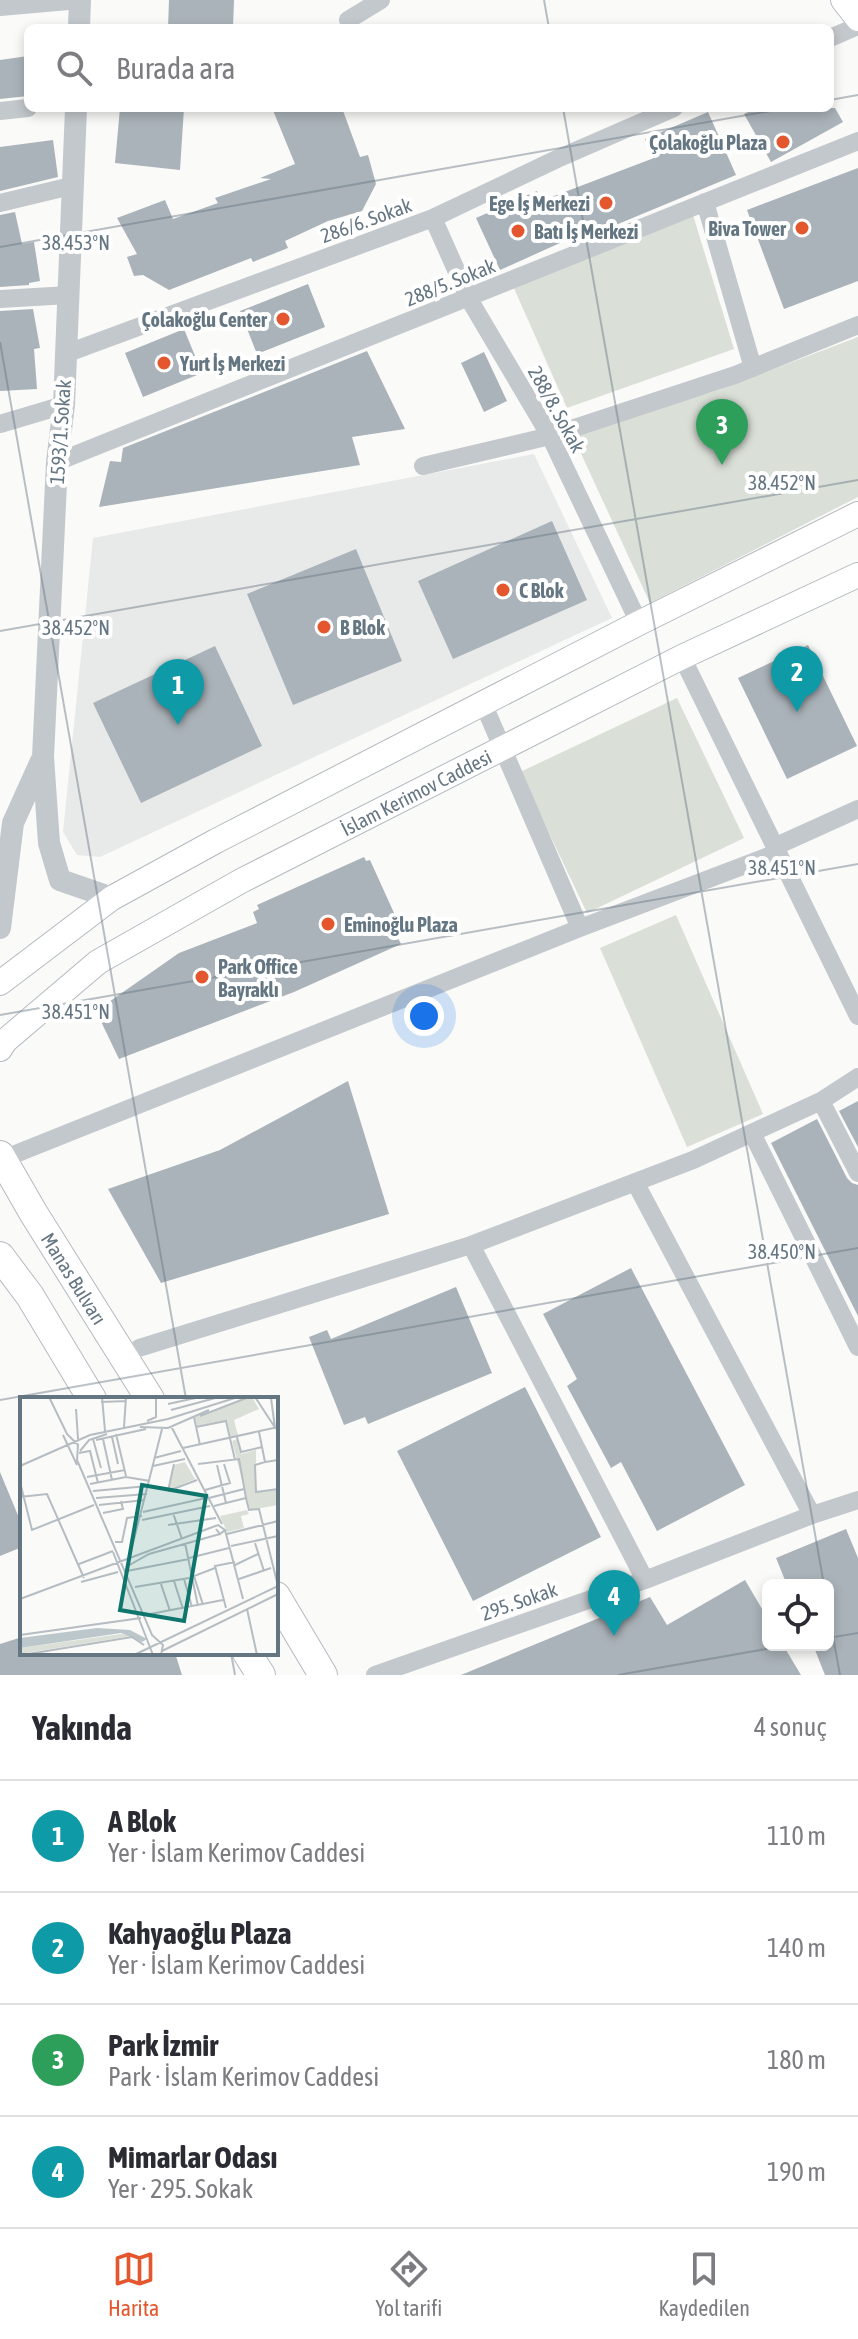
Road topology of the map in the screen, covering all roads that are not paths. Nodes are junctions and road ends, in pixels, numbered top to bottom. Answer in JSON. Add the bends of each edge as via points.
{"nodes":[{"id":1,"x":80,"y":0,"type":"edge"},
{"id":2,"x":348,"y":0,"type":"edge"},
{"id":3,"x":381,"y":0,"type":"edge"},
{"id":4,"x":843,"y":0,"type":"edge"},
{"id":5,"x":0,"y":7,"type":"edge"},
{"id":6,"x":858,"y":19,"type":"edge"},
{"id":7,"x":79,"y":24,"type":"edge"},
{"id":8,"x":858,"y":26,"type":"edge"},
{"id":9,"x":834,"y":36,"type":"edge"},
{"id":10,"x":24,"y":108,"type":"edge"},
{"id":11,"x":0,"y":111,"type":"edge"},
{"id":12,"x":76,"y":112,"type":"edge"},
{"id":13,"x":665,"y":112,"type":"edge"},
{"id":14,"x":858,"y":141,"type":"edge"},
{"id":15,"x":71,"y":186,"type":"junction"},
{"id":16,"x":705,"y":202,"type":"junction"},
{"id":17,"x":0,"y":203,"type":"edge"},
{"id":18,"x":433,"y":218,"type":"junction"},
{"id":19,"x":69,"y":295,"type":"junction"},
{"id":20,"x":0,"y":299,"type":"edge"},
{"id":21,"x":469,"y":299,"type":"junction"},
{"id":22,"x":858,"y":325,"type":"edge"},
{"id":23,"x":65,"y":354,"type":"junction"},
{"id":24,"x":753,"y":368,"type":"junction"},
{"id":25,"x":64,"y":405,"type":"junction"},
{"id":26,"x":0,"y":424,"type":"edge"},
{"id":27,"x":550,"y":436,"type":"junction"},
{"id":28,"x":57,"y":462,"type":"junction"},
{"id":29,"x":423,"y":466,"type":"dead end"},
{"id":30,"x":858,"y":514,"type":"edge"},
{"id":31,"x":858,"y":575,"type":"edge"},
{"id":32,"x":639,"y":623,"type":"junction"},
{"id":33,"x":682,"y":657,"type":"junction"},
{"id":34,"x":483,"y":703,"type":"junction"},
{"id":35,"x":503,"y":748,"type":"junction"},
{"id":36,"x":43,"y":757,"type":"junction"},
{"id":37,"x":858,"y":809,"type":"edge"},
{"id":38,"x":776,"y":850,"type":"junction"},
{"id":39,"x":112,"y":898,"type":"junction"},
{"id":40,"x":0,"y":928,"type":"edge"},
{"id":41,"x":580,"y":928,"type":"junction"},
{"id":42,"x":0,"y":983,"type":"edge"},
{"id":43,"x":858,"y":1016,"type":"edge"},
{"id":44,"x":0,"y":1049,"type":"edge"},
{"id":45,"x":858,"y":1077,"type":"edge"},
{"id":46,"x":821,"y":1101,"type":"junction"},
{"id":47,"x":752,"y":1133,"type":"junction"},
{"id":48,"x":1,"y":1157,"type":"edge"},
{"id":49,"x":858,"y":1173,"type":"edge"},
{"id":50,"x":635,"y":1182,"type":"junction"},
{"id":51,"x":471,"y":1245,"type":"junction"},
{"id":52,"x":0,"y":1256,"type":"edge"},
{"id":53,"x":858,"y":1347,"type":"edge"},
{"id":54,"x":139,"y":1348,"type":"dead end"},
{"id":55,"x":91,"y":1397,"type":"edge"},
{"id":56,"x":149,"y":1397,"type":"edge"},
{"id":57,"x":858,"y":1500,"type":"edge"},
{"id":58,"x":812,"y":1515,"type":"junction"},
{"id":59,"x":645,"y":1580,"type":"junction"},
{"id":60,"x":278,"y":1599,"type":"edge"},
{"id":61,"x":248,"y":1655,"type":"edge"},
{"id":62,"x":261,"y":1675,"type":"edge"},
{"id":63,"x":323,"y":1675,"type":"edge"},
{"id":64,"x":375,"y":1675,"type":"edge"}],
"edges":[{"from":1,"to":5,"type":"street"},
{"from":1,"to":7,"type":"street"},
{"from":2,"to":3,"type":"street","via":[[348,20]]},
{"from":4,"to":6,"type":"main road"},
{"from":8,"to":9,"type":"street"},
{"from":10,"to":11,"type":"street"},
{"from":12,"to":15,"type":"street","name":"1593/1. Sokak"},
{"from":13,"to":18,"type":"street","name":"286/6. Sokak"},
{"from":14,"to":16,"type":"street","name":"288/5. Sokak"},
{"from":15,"to":17,"type":"street"},
{"from":15,"to":19,"type":"street","name":"1593/1. Sokak"},
{"from":16,"to":21,"type":"street","name":"288/5. Sokak"},
{"from":16,"to":24,"type":"street"},
{"from":18,"to":21,"type":"street","name":"288/8. Sokak"},
{"from":18,"to":23,"type":"street","name":"286/6. Sokak"},
{"from":19,"to":20,"type":"street"},
{"from":19,"to":23,"type":"street","name":"1593/1. Sokak"},
{"from":21,"to":27,"type":"street","name":"288/8. Sokak"},
{"from":21,"to":28,"type":"street","name":"288/5. Sokak"},
{"from":22,"to":24,"type":"street"},
{"from":23,"to":25,"type":"street","name":"1593/1. Sokak"},
{"from":24,"to":27,"type":"street"},
{"from":25,"to":26,"type":"street"},
{"from":25,"to":28,"type":"street","name":"1593/1. Sokak"},
{"from":27,"to":29,"type":"street"},
{"from":27,"to":32,"type":"street","name":"288/8. Sokak"},
{"from":28,"to":36,"type":"street","name":"1593/1. Sokak"},
{"from":30,"to":32,"type":"main road"},
{"from":31,"to":33,"type":"main road","name":"İslam Kerimov Caddesi"},
{"from":32,"to":34,"type":"main road"},
{"from":33,"to":35,"type":"main road","name":"İslam Kerimov Caddesi"},
{"from":33,"to":38,"type":"street"},
{"from":34,"to":35,"type":"street"},
{"from":34,"to":39,"type":"main road"},
{"from":35,"to":41,"type":"street"},
{"from":35,"to":44,"type":"main road","name":"İslam Kerimov Caddesi","via":[[241,881],[98,962]]},
{"from":36,"to":39,"type":"street","name":"1593/1. Sokak","via":[[49,843],[60,880]]},
{"from":36,"to":40,"type":"street","name":"1593/1. Sokak","via":[[13,823]]},
{"from":37,"to":38,"type":"street"},
{"from":38,"to":41,"type":"street"},
{"from":38,"to":43,"type":"street"},
{"from":39,"to":42,"type":"main road"},
{"from":41,"to":48,"type":"street"},
{"from":45,"to":46,"type":"street"},
{"from":46,"to":47,"type":"street"},
{"from":46,"to":49,"type":"street"},
{"from":47,"to":50,"type":"street"},
{"from":47,"to":53,"type":"street"},
{"from":48,"to":56,"type":"main road","name":"Manas Bulvarı"},
{"from":50,"to":51,"type":"street"},
{"from":50,"to":58,"type":"street"},
{"from":51,"to":54,"type":"street"},
{"from":51,"to":59,"type":"street"},
{"from":52,"to":55,"type":"main road"},
{"from":57,"to":58,"type":"street","name":"295. Sokak"},
{"from":58,"to":59,"type":"street","name":"295. Sokak"},
{"from":59,"to":64,"type":"street","name":"295. Sokak"},
{"from":60,"to":63,"type":"main road"},
{"from":61,"to":62,"type":"main road"}]}
